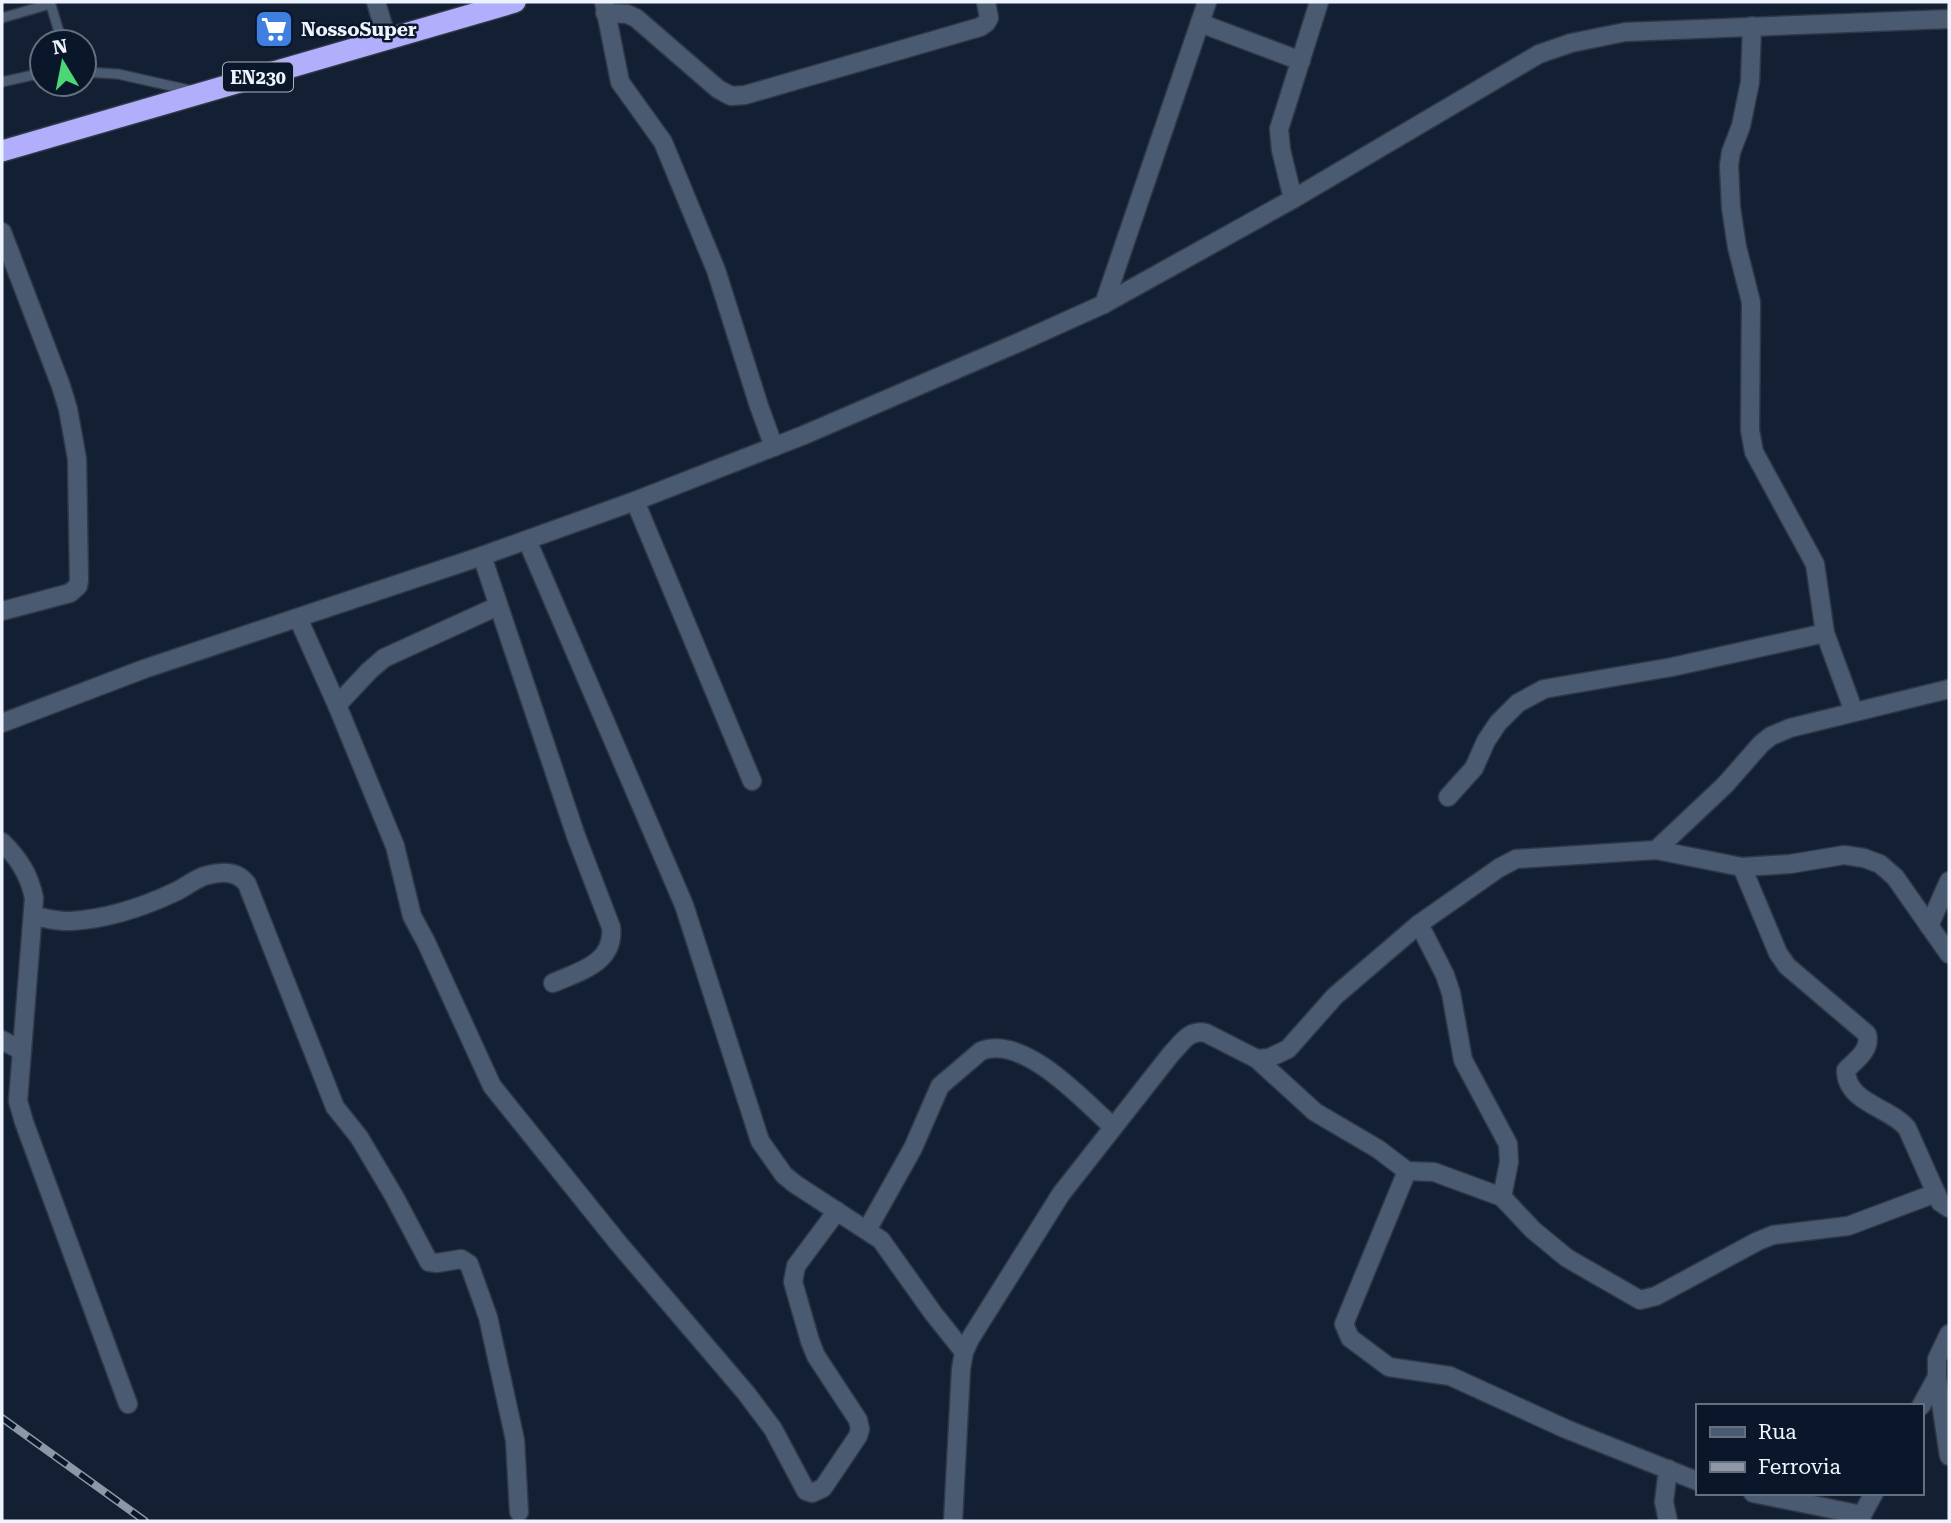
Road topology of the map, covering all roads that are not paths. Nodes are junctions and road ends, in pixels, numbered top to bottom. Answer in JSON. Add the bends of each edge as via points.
{"nodes":[{"id":1,"x":376,"y":2,"type":"edge"},
{"id":2,"x":515,"y":2,"type":"edge"},
{"id":3,"x":986,"y":2,"type":"edge"},
{"id":4,"x":1207,"y":2,"type":"edge"},
{"id":5,"x":1319,"y":2,"type":"edge"},
{"id":6,"x":50,"y":3,"type":"edge"},
{"id":7,"x":488,"y":6,"type":"edge"},
{"id":8,"x":605,"y":7,"type":"edge"},
{"id":9,"x":2,"y":18,"type":"edge"},
{"id":10,"x":1949,"y":19,"type":"edge"},
{"id":11,"x":1200,"y":23,"type":"junction"},
{"id":12,"x":1752,"y":26,"type":"junction"},
{"id":13,"x":58,"y":28,"type":"edge"},
{"id":14,"x":387,"y":38,"type":"junction"},
{"id":15,"x":1301,"y":61,"type":"junction"},
{"id":16,"x":98,"y":73,"type":"edge"},
{"id":17,"x":28,"y":76,"type":"edge"},
{"id":18,"x":2,"y":82,"type":"edge"},
{"id":19,"x":202,"y":93,"type":"junction"},
{"id":20,"x":2,"y":151,"type":"edge"},
{"id":21,"x":1293,"y":199,"type":"junction"},
{"id":22,"x":2,"y":232,"type":"edge"},
{"id":23,"x":1104,"y":304,"type":"junction"},
{"id":24,"x":774,"y":447,"type":"junction"},
{"id":25,"x":635,"y":501,"type":"junction"},
{"id":26,"x":527,"y":540,"type":"junction"},
{"id":27,"x":482,"y":556,"type":"junction"},
{"id":28,"x":498,"y":606,"type":"junction"},
{"id":29,"x":2,"y":611,"type":"edge"},
{"id":30,"x":298,"y":618,"type":"junction"},
{"id":31,"x":1825,"y":633,"type":"junction"},
{"id":32,"x":1949,"y":689,"type":"edge"},
{"id":33,"x":337,"y":705,"type":"junction"},
{"id":34,"x":1854,"y":712,"type":"junction"},
{"id":35,"x":2,"y":723,"type":"edge"},
{"id":36,"x":752,"y":781,"type":"dead end"},
{"id":37,"x":1448,"y":797,"type":"dead end"},
{"id":38,"x":2,"y":842,"type":"edge"},
{"id":39,"x":1656,"y":850,"type":"junction"},
{"id":40,"x":1742,"y":867,"type":"junction"},
{"id":41,"x":1949,"y":881,"type":"edge"},
{"id":42,"x":33,"y":916,"type":"junction"},
{"id":43,"x":1419,"y":924,"type":"junction"},
{"id":44,"x":1929,"y":926,"type":"junction"},
{"id":45,"x":1949,"y":954,"type":"edge"},
{"id":46,"x":553,"y":983,"type":"dead end"},
{"id":47,"x":2,"y":1040,"type":"edge"},
{"id":48,"x":22,"y":1051,"type":"junction"},
{"id":49,"x":1257,"y":1059,"type":"junction"},
{"id":50,"x":1114,"y":1128,"type":"junction"},
{"id":51,"x":1407,"y":1171,"type":"junction"},
{"id":52,"x":1936,"y":1193,"type":"junction"},
{"id":53,"x":1502,"y":1197,"type":"junction"},
{"id":54,"x":1949,"y":1208,"type":"edge"},
{"id":55,"x":837,"y":1211,"type":"junction"},
{"id":56,"x":867,"y":1230,"type":"junction"},
{"id":57,"x":1949,"y":1334,"type":"edge"},
{"id":58,"x":964,"y":1352,"type":"junction"},
{"id":59,"x":1941,"y":1365,"type":"edge"},
{"id":60,"x":128,"y":1404,"type":"dead end"},
{"id":61,"x":1922,"y":1404,"type":"edge"},
{"id":62,"x":1949,"y":1456,"type":"edge"},
{"id":63,"x":1668,"y":1469,"type":"junction"},
{"id":64,"x":1696,"y":1481,"type":"edge"},
{"id":65,"x":1763,"y":1495,"type":"edge"},
{"id":66,"x":1873,"y":1495,"type":"edge"},
{"id":67,"x":519,"y":1512,"type":"dead end"},
{"id":68,"x":1861,"y":1518,"type":"edge"},
{"id":69,"x":953,"y":1521,"type":"edge"},
{"id":70,"x":1668,"y":1521,"type":"edge"}],
"edges":[{"from":1,"to":14,"type":"street"},
{"from":2,"to":7,"type":"highway","number":"EN230"},
{"from":3,"to":8,"type":"street","via":[[989,18],[979,27],[731,96],[636,18]]},
{"from":4,"to":11,"type":"street"},
{"from":5,"to":15,"type":"street"},
{"from":6,"to":9,"type":"lane"},
{"from":6,"to":13,"type":"lane"},
{"from":7,"to":14,"type":"highway","number":"EN230"},
{"from":8,"to":24,"type":"street","via":[[620,82],[663,142],[716,270]]},
{"from":10,"to":12,"type":"street"},
{"from":11,"to":15,"type":"street"},
{"from":11,"to":23,"type":"street"},
{"from":12,"to":21,"type":"street","via":[[1625,32],[1539,54]]},
{"from":12,"to":31,"type":"street","via":[[1750,82],[1729,165],[1737,247],[1751,302],[1750,430],[1754,452],[1815,564]]},
{"from":14,"to":19,"type":"highway","number":"EN230"},
{"from":15,"to":21,"type":"street","via":[[1279,129]]},
{"from":16,"to":19,"type":"lane"},
{"from":17,"to":18,"type":"lane"},
{"from":19,"to":20,"type":"highway","number":"EN230"},
{"from":21,"to":23,"type":"street"},
{"from":22,"to":29,"type":"street","via":[[68,409],[77,459],[79,580],[70,593]]},
{"from":23,"to":24,"type":"street"},
{"from":24,"to":25,"type":"street"},
{"from":25,"to":26,"type":"street"},
{"from":25,"to":36,"type":"street"},
{"from":26,"to":27,"type":"street"},
{"from":26,"to":55,"type":"street","via":[[684,905],[760,1141],[784,1175]]},
{"from":27,"to":28,"type":"street"},
{"from":27,"to":30,"type":"street"},
{"from":28,"to":33,"type":"street","via":[[384,658]]},
{"from":28,"to":46,"type":"street","via":[[611,927],[613,942],[606,954]]},
{"from":30,"to":33,"type":"street"},
{"from":30,"to":35,"type":"street"},
{"from":31,"to":34,"type":"street"},
{"from":31,"to":37,"type":"street","via":[[1544,690],[1518,703],[1497,723],[1474,768]]},
{"from":32,"to":34,"type":"street"},
{"from":33,"to":55,"type":"street","via":[[395,846],[412,916],[492,1086],[746,1393],[773,1429],[806,1491],[812,1493],[823,1488],[860,1429],[816,1356],[793,1282],[796,1266]]},
{"from":34,"to":39,"type":"street","via":[[1771,736]]},
{"from":38,"to":42,"type":"street","via":[[18,858],[31,883]]},
{"from":39,"to":40,"type":"street"},
{"from":39,"to":43,"type":"street","via":[[1516,859]]},
{"from":40,"to":44,"type":"street","via":[[1844,855],[1864,858],[1895,877]]},
{"from":40,"to":52,"type":"street","via":[[1787,966],[1867,1034],[1867,1048],[1846,1070],[1848,1084],[1907,1128]]},
{"from":41,"to":44,"type":"street"},
{"from":42,"to":48,"type":"street"},
{"from":42,"to":67,"type":"street","via":[[72,922],[138,907],[209,874],[231,873],[243,878],[335,1107],[373,1161],[429,1262],[461,1259],[469,1264],[488,1317],[515,1440]]},
{"from":43,"to":49,"type":"street","via":[[1335,996],[1288,1049]]},
{"from":43,"to":53,"type":"street","via":[[1451,993],[1463,1060],[1508,1144]]},
{"from":44,"to":45,"type":"street"},
{"from":47,"to":48,"type":"street"},
{"from":48,"to":60,"type":"street","via":[[19,1101],[24,1122]]},
{"from":49,"to":50,"type":"street","via":[[1206,1033],[1189,1035]]},
{"from":49,"to":51,"type":"street","via":[[1315,1112]]},
{"from":50,"to":56,"type":"street","via":[[1050,1070],[1006,1048],[981,1051],[940,1086],[913,1148]]},
{"from":50,"to":58,"type":"street","via":[[1061,1194]]},
{"from":51,"to":53,"type":"street","via":[[1441,1174]]},
{"from":51,"to":63,"type":"street","via":[[1344,1324],[1350,1338],[1389,1367],[1450,1376]]},
{"from":52,"to":53,"type":"street","via":[[1848,1226],[1758,1241],[1656,1296],[1640,1300],[1567,1258]]},
{"from":52,"to":54,"type":"street"},
{"from":55,"to":56,"type":"street"},
{"from":56,"to":58,"type":"street","via":[[891,1251]]},
{"from":57,"to":59,"type":"street"},
{"from":58,"to":69,"type":"street"},
{"from":59,"to":61,"type":"street"},
{"from":59,"to":62,"type":"street"},
{"from":63,"to":64,"type":"street"},
{"from":63,"to":70,"type":"street","via":[[1664,1502]]},
{"from":65,"to":68,"type":"street"},
{"from":66,"to":68,"type":"street"}]}
